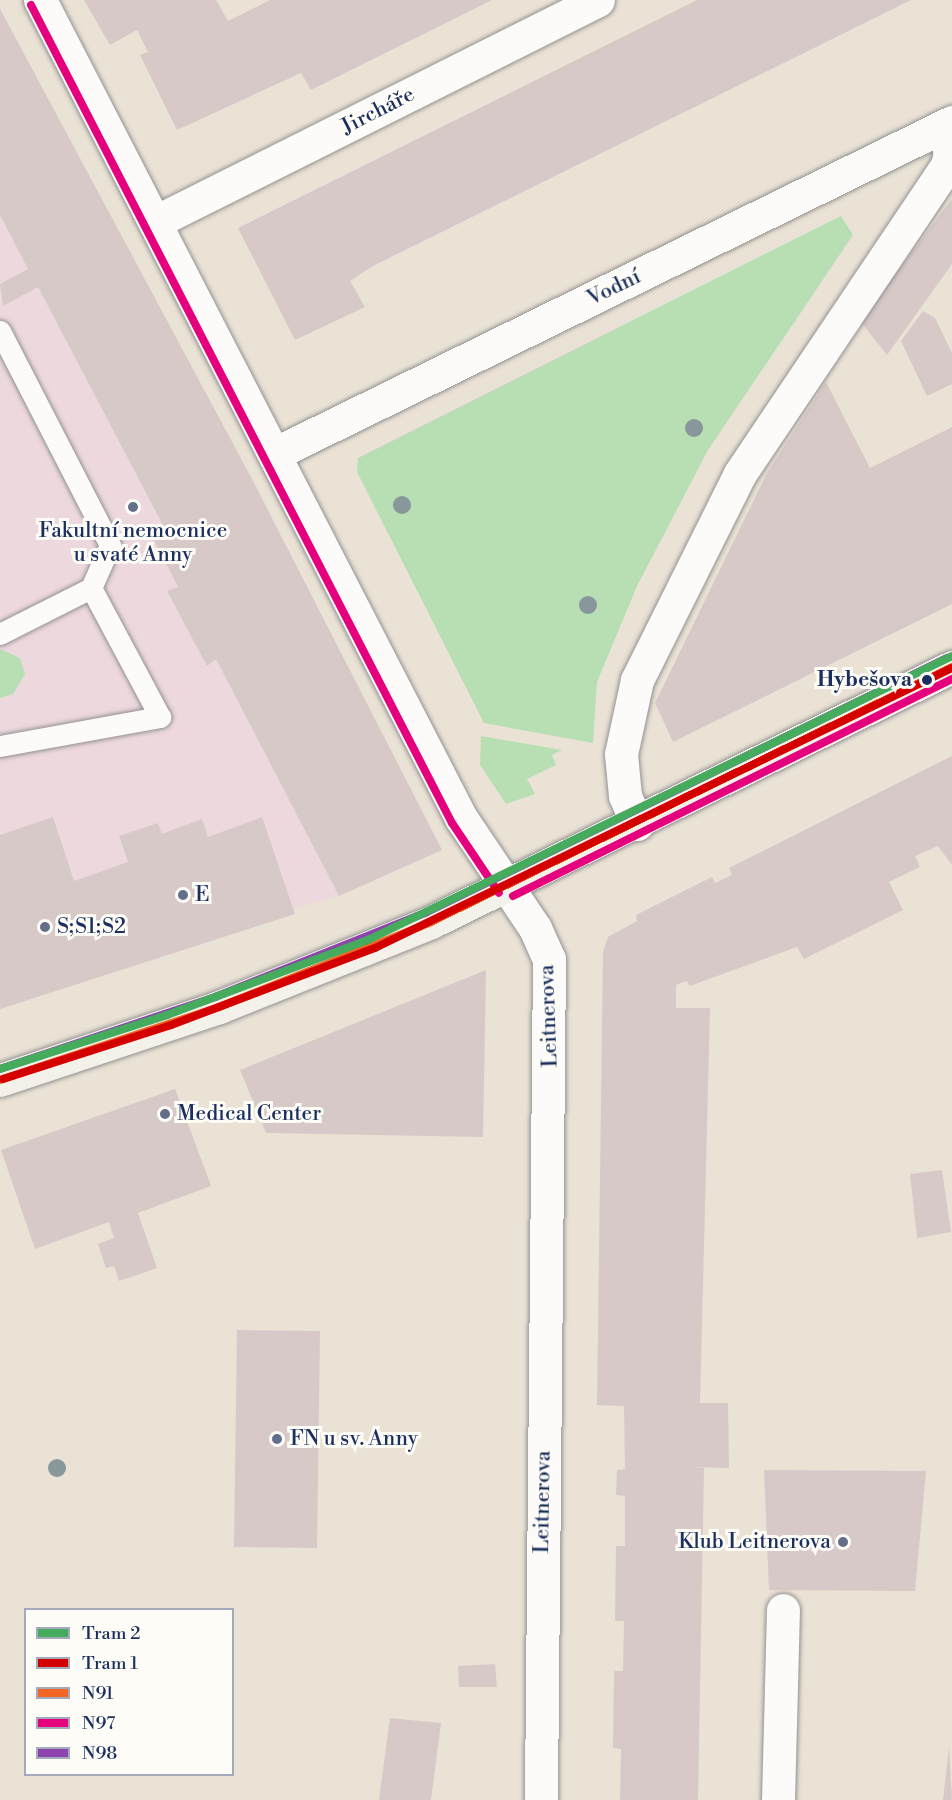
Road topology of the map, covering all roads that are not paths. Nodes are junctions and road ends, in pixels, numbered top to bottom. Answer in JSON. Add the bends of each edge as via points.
{"nodes":[{"id":1,"x":40,"y":0,"type":"edge"},
{"id":2,"x":598,"y":0,"type":"edge"},
{"id":3,"x":947,"y":124,"type":"edge"},
{"id":4,"x":157,"y":221,"type":"junction"},
{"id":5,"x":0,"y":331,"type":"edge"},
{"id":6,"x":276,"y":453,"type":"junction"},
{"id":7,"x":91,"y":588,"type":"junction"},
{"id":8,"x":0,"y":634,"type":"edge"},
{"id":9,"x":952,"y":667,"type":"edge"},
{"id":10,"x":0,"y":746,"type":"edge"},
{"id":11,"x":637,"y":824,"type":"junction"},
{"id":12,"x":508,"y":887,"type":"junction"},
{"id":13,"x":0,"y":1080,"type":"edge"},
{"id":14,"x":783,"y":1610,"type":"dead end"},
{"id":15,"x":541,"y":1800,"type":"edge"},
{"id":16,"x":778,"y":1800,"type":"edge"}],
"edges":[{"from":1,"to":4,"type":"street","name":"Leitnerova"},
{"from":2,"to":4,"type":"street","name":"Jircháře"},
{"from":3,"to":6,"type":"street","name":"Vodní"},
{"from":3,"to":11,"type":"street","via":[[947,166],[739,474],[637,680],[621,754],[625,796]]},
{"from":4,"to":6,"type":"street","name":"Leitnerova"},
{"from":5,"to":7,"type":"lane","via":[[110,545]]},
{"from":6,"to":12,"type":"street","name":"Leitnerova","via":[[461,818]]},
{"from":7,"to":8,"type":"lane"},
{"from":7,"to":10,"type":"lane","via":[[160,717]]},
{"from":9,"to":11,"type":"street"},
{"from":11,"to":12,"type":"street"},
{"from":12,"to":13,"type":"street","via":[[219,1008]]},
{"from":12,"to":15,"type":"street","name":"Leitnerova","via":[[543,944],[552,987]]},
{"from":14,"to":16,"type":"street"}]}
